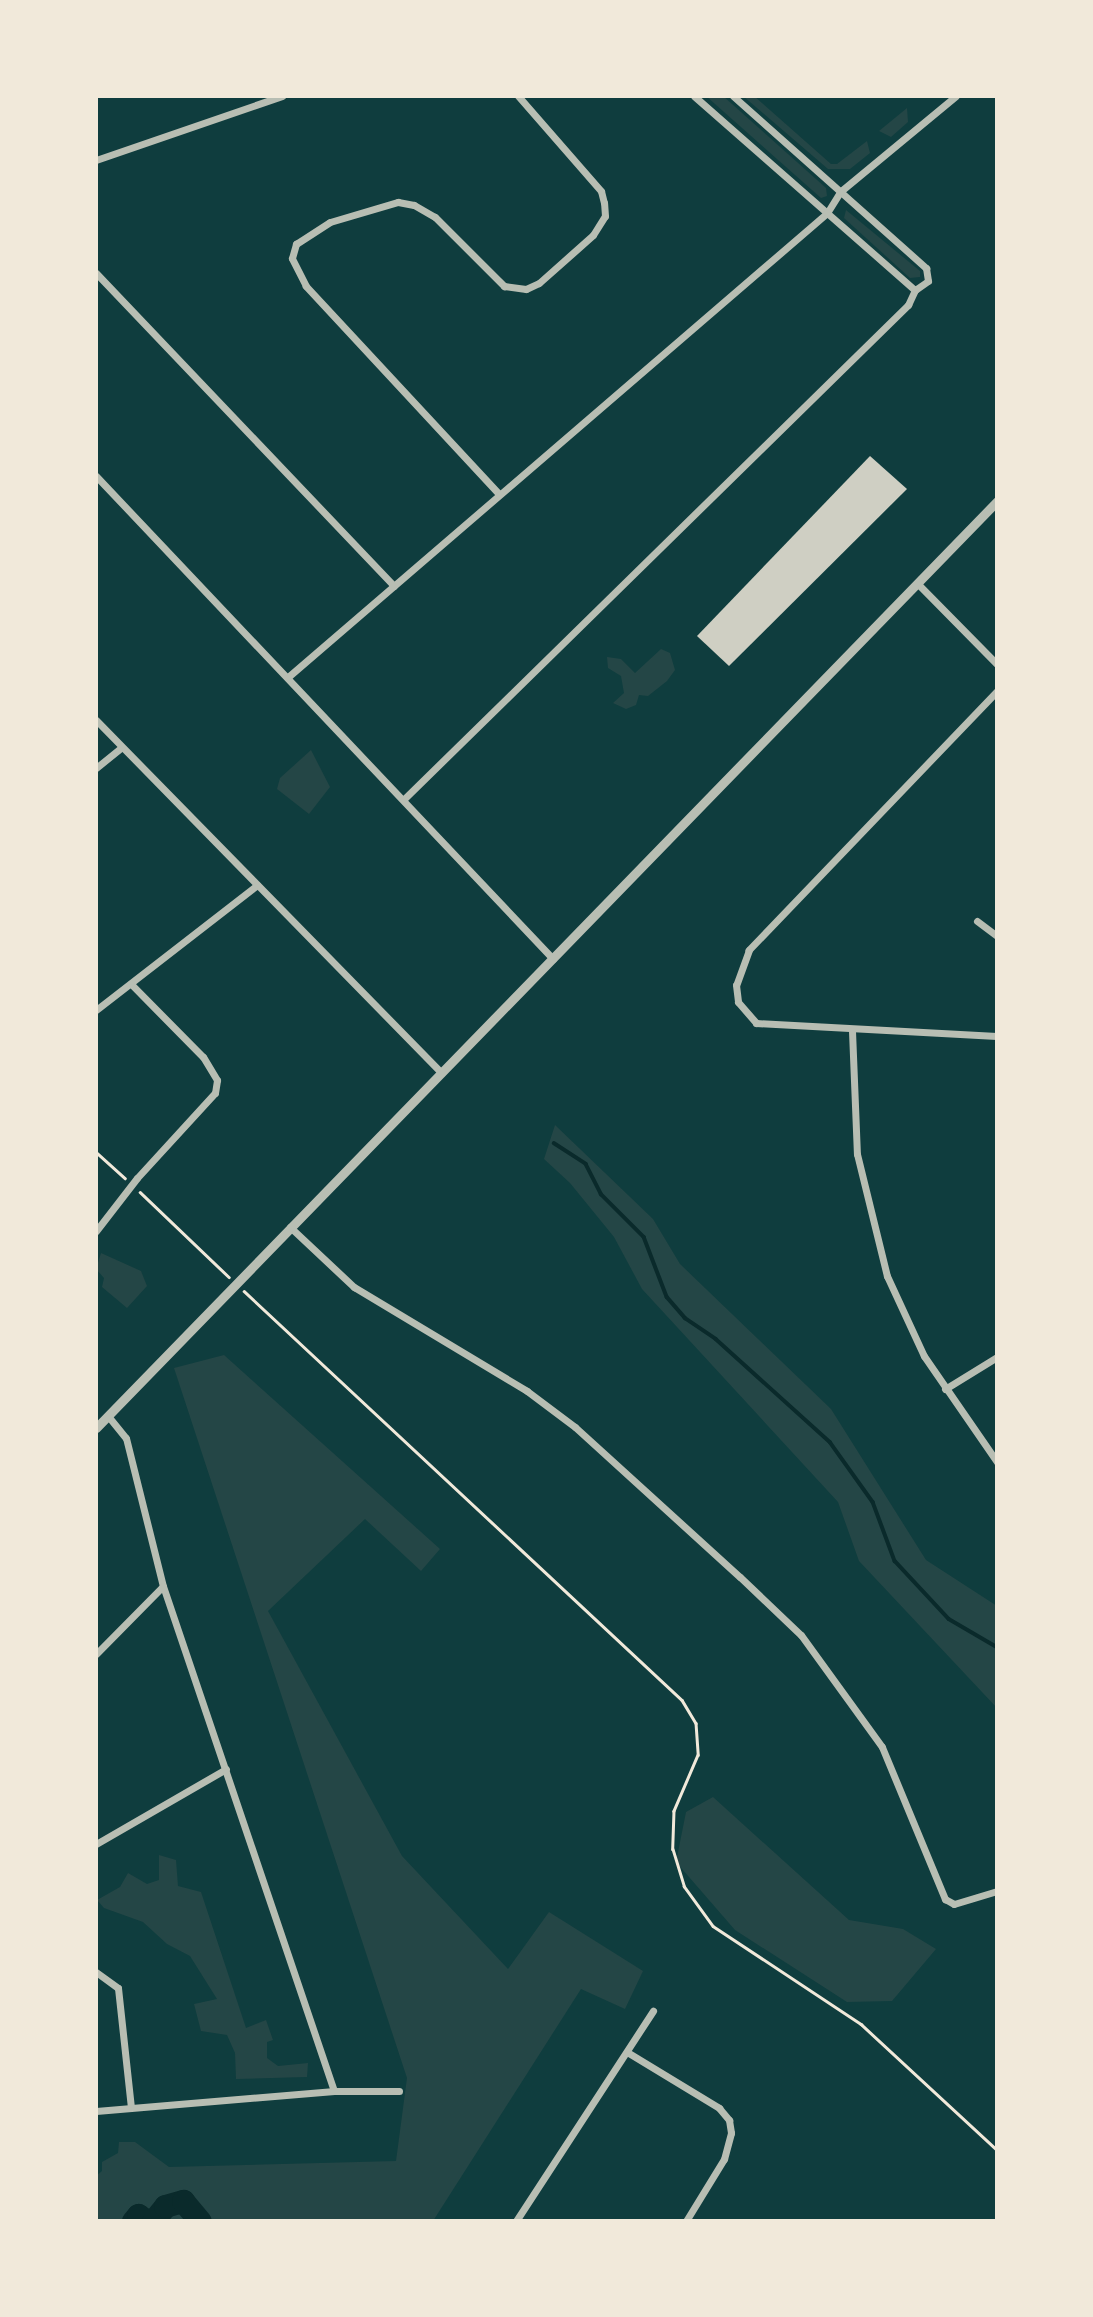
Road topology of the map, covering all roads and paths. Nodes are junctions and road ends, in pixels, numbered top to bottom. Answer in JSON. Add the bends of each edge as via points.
{"nodes":[{"id":1,"x":282,"y":96,"type":"edge"},
{"id":2,"x":518,"y":96,"type":"edge"},
{"id":3,"x":694,"y":96,"type":"edge"},
{"id":4,"x":733,"y":96,"type":"edge"},
{"id":5,"x":956,"y":96,"type":"edge"},
{"id":6,"x":96,"y":160,"type":"edge"},
{"id":7,"x":841,"y":191,"type":"junction"},
{"id":8,"x":827,"y":214,"type":"junction"},
{"id":9,"x":96,"y":273,"type":"edge"},
{"id":10,"x":915,"y":290,"type":"junction"},
{"id":11,"x":96,"y":477,"type":"edge"},
{"id":12,"x":499,"y":494,"type":"junction"},
{"id":13,"x":997,"y":501,"type":"edge"},
{"id":14,"x":917,"y":583,"type":"junction"},
{"id":15,"x":394,"y":586,"type":"junction"},
{"id":16,"x":997,"y":664,"type":"edge"},
{"id":17,"x":288,"y":677,"type":"junction"},
{"id":18,"x":997,"y":691,"type":"edge"},
{"id":19,"x":96,"y":720,"type":"edge"},
{"id":20,"x":122,"y":747,"type":"junction"},
{"id":21,"x":96,"y":768,"type":"edge"},
{"id":22,"x":404,"y":799,"type":"junction"},
{"id":23,"x":257,"y":885,"type":"junction"},
{"id":24,"x":978,"y":921,"type":"dead end"},
{"id":25,"x":997,"y":936,"type":"edge"},
{"id":26,"x":553,"y":959,"type":"junction"},
{"id":27,"x":131,"y":984,"type":"junction"},
{"id":28,"x":96,"y":1010,"type":"edge"},
{"id":29,"x":852,"y":1031,"type":"junction"},
{"id":30,"x":997,"y":1036,"type":"edge"},
{"id":31,"x":442,"y":1073,"type":"junction"},
{"id":32,"x":96,"y":1152,"type":"edge"},
{"id":33,"x":131,"y":1184,"type":"junction"},
{"id":34,"x":290,"y":1227,"type":"junction"},
{"id":35,"x":96,"y":1231,"type":"edge"},
{"id":36,"x":235,"y":1283,"type":"junction"},
{"id":37,"x":997,"y":1357,"type":"edge"},
{"id":38,"x":945,"y":1389,"type":"junction"},
{"id":39,"x":108,"y":1416,"type":"junction"},
{"id":40,"x":96,"y":1428,"type":"edge"},
{"id":41,"x":997,"y":1462,"type":"edge"},
{"id":42,"x":163,"y":1586,"type":"junction"},
{"id":43,"x":96,"y":1654,"type":"edge"},
{"id":44,"x":226,"y":1769,"type":"junction"},
{"id":45,"x":96,"y":1843,"type":"edge"},
{"id":46,"x":997,"y":1891,"type":"edge"},
{"id":47,"x":96,"y":1972,"type":"edge"},
{"id":48,"x":653,"y":2011,"type":"dead end"},
{"id":49,"x":627,"y":2053,"type":"junction"},
{"id":50,"x":334,"y":2091,"type":"junction"},
{"id":51,"x":399,"y":2091,"type":"dead end"},
{"id":52,"x":131,"y":2107,"type":"junction"},
{"id":53,"x":96,"y":2111,"type":"edge"},
{"id":54,"x":997,"y":2150,"type":"edge"},
{"id":55,"x":516,"y":2221,"type":"edge"},
{"id":56,"x":685,"y":2221,"type":"edge"}],
"edges":[{"from":1,"to":6,"type":"street"},
{"from":2,"to":12,"type":"street","via":[[601,191],[604,203],[605,216],[593,235],[539,284],[526,289],[504,286],[435,218],[414,205],[398,202],[330,222],[296,244],[292,258],[306,286]]},
{"from":3,"to":8,"type":"street"},
{"from":4,"to":7,"type":"street"},
{"from":5,"to":7,"type":"street"},
{"from":7,"to":8,"type":"street"},
{"from":7,"to":10,"type":"street","via":[[926,268],[928,281]]},
{"from":8,"to":10,"type":"street"},
{"from":8,"to":12,"type":"street"},
{"from":9,"to":15,"type":"street"},
{"from":10,"to":22,"type":"street","via":[[898,315]]},
{"from":11,"to":17,"type":"street"},
{"from":12,"to":15,"type":"street"},
{"from":13,"to":14,"type":"street"},
{"from":14,"to":16,"type":"street"},
{"from":14,"to":26,"type":"street"},
{"from":15,"to":17,"type":"street"},
{"from":17,"to":22,"type":"street"},
{"from":18,"to":29,"type":"street","via":[[749,950],[739,970],[738,1002],[756,1023]]},
{"from":19,"to":20,"type":"street"},
{"from":20,"to":21,"type":"street"},
{"from":20,"to":23,"type":"street"},
{"from":22,"to":26,"type":"street"},
{"from":23,"to":27,"type":"street"},
{"from":23,"to":31,"type":"street"},
{"from":24,"to":25,"type":"street"},
{"from":26,"to":31,"type":"street"},
{"from":27,"to":28,"type":"street"},
{"from":27,"to":33,"type":"street","via":[[203,1057],[217,1080],[208,1104]]},
{"from":29,"to":30,"type":"street"},
{"from":29,"to":38,"type":"street","via":[[858,1154],[872,1224],[905,1319]]},
{"from":31,"to":34,"type":"street"},
{"from":32,"to":33,"type":"path"},
{"from":33,"to":35,"type":"street"},
{"from":33,"to":36,"type":"path"},
{"from":34,"to":36,"type":"street"},
{"from":34,"to":46,"type":"street","via":[[354,1287],[527,1391],[575,1427],[801,1636],[882,1747],[945,1899],[954,1904]]},
{"from":36,"to":39,"type":"street"},
{"from":36,"to":54,"type":"path","via":[[682,1700],[696,1723],[698,1755],[674,1811],[673,1849],[684,1886],[713,1926],[861,2024]]},
{"from":37,"to":38,"type":"street"},
{"from":38,"to":41,"type":"street"},
{"from":39,"to":40,"type":"street"},
{"from":39,"to":42,"type":"street","via":[[126,1438]]},
{"from":42,"to":43,"type":"street"},
{"from":42,"to":44,"type":"street"},
{"from":44,"to":45,"type":"street"},
{"from":44,"to":50,"type":"street"},
{"from":47,"to":52,"type":"street","via":[[118,1988]]},
{"from":48,"to":49,"type":"street"},
{"from":49,"to":55,"type":"street"},
{"from":49,"to":56,"type":"street","via":[[719,2108],[729,2120],[731,2133],[724,2159]]},
{"from":50,"to":51,"type":"street"},
{"from":50,"to":52,"type":"street"},
{"from":52,"to":53,"type":"street"}]}
